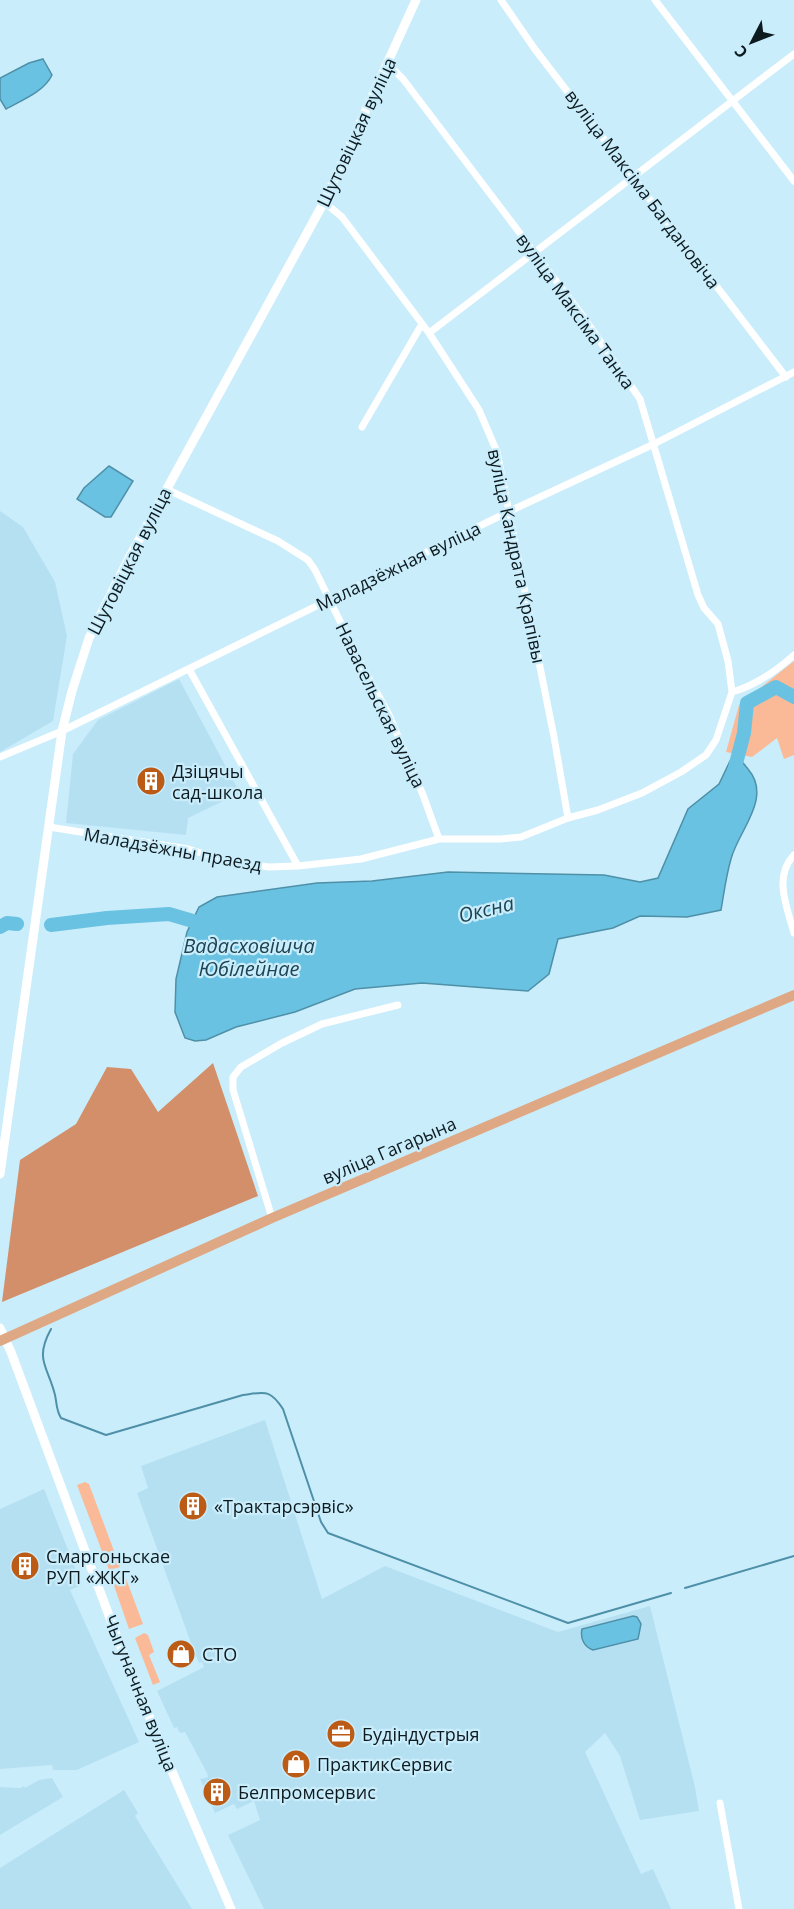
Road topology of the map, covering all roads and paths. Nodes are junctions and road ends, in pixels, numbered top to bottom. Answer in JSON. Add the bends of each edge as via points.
{"nodes":[{"id":1,"x":416,"y":0,"type":"edge"},
{"id":2,"x":501,"y":0,"type":"edge"},
{"id":3,"x":655,"y":0,"type":"edge"},
{"id":4,"x":794,"y":54,"type":"edge"},
{"id":5,"x":388,"y":64,"type":"junction"},
{"id":6,"x":733,"y":102,"type":"junction"},
{"id":7,"x":634,"y":177,"type":"junction"},
{"id":8,"x":794,"y":181,"type":"edge"},
{"id":9,"x":324,"y":202,"type":"junction"},
{"id":10,"x":535,"y":254,"type":"junction"},
{"id":11,"x":422,"y":324,"type":"junction"},
{"id":12,"x":429,"y":333,"type":"junction"},
{"id":13,"x":794,"y":372,"type":"edge"},
{"id":14,"x":786,"y":377,"type":"junction"},
{"id":15,"x":362,"y":427,"type":"dead end"},
{"id":16,"x":654,"y":444,"type":"junction"},
{"id":17,"x":166,"y":489,"type":"junction"},
{"id":18,"x":510,"y":511,"type":"junction"},
{"id":19,"x":330,"y":600,"type":"junction"},
{"id":20,"x":794,"y":655,"type":"edge"},
{"id":21,"x":189,"y":669,"type":"junction"},
{"id":22,"x":732,"y":692,"type":"junction"},
{"id":23,"x":62,"y":731,"type":"junction"},
{"id":24,"x":0,"y":757,"type":"edge"},
{"id":25,"x":568,"y":818,"type":"junction"},
{"id":26,"x":49,"y":827,"type":"junction"},
{"id":27,"x":439,"y":839,"type":"junction"},
{"id":28,"x":794,"y":855,"type":"edge"},
{"id":29,"x":298,"y":866,"type":"junction"},
{"id":30,"x":794,"y":933,"type":"edge"},
{"id":31,"x":794,"y":995,"type":"edge"},
{"id":32,"x":398,"y":1005,"type":"dead end"},
{"id":33,"x":0,"y":1174,"type":"edge"},
{"id":34,"x":272,"y":1218,"type":"junction"},
{"id":35,"x":0,"y":1328,"type":"edge"},
{"id":36,"x":2,"y":1340,"type":"edge"},
{"id":37,"x":720,"y":1803,"type":"dead end"},
{"id":38,"x":231,"y":1909,"type":"edge"},
{"id":39,"x":739,"y":1909,"type":"edge"}],
"edges":[{"from":1,"to":5,"type":"main road","name":"Шутовіцкая вуліца"},
{"from":2,"to":7,"type":"street","name":"вуліца Максіма Багдановіча"},
{"from":3,"to":6,"type":"street"},
{"from":4,"to":6,"type":"street"},
{"from":5,"to":9,"type":"main road","name":"Шутовіцкая вуліца"},
{"from":5,"to":10,"type":"street","name":"вуліца Максіма Танка"},
{"from":6,"to":7,"type":"street"},
{"from":6,"to":8,"type":"street"},
{"from":7,"to":10,"type":"street"},
{"from":7,"to":14,"type":"street","name":"вуліца Максіма Багдановіча"},
{"from":9,"to":11,"type":"street","name":"вуліца Кандрата Крапівы","via":[[342,217]]},
{"from":9,"to":17,"type":"main road","name":"Шутовіцкая вуліца"},
{"from":10,"to":12,"type":"street"},
{"from":10,"to":16,"type":"street","name":"вуліца Максіма Танка","via":[[620,367],[640,399]]},
{"from":11,"to":12,"type":"street","name":"вуліца Кандрата Крапівы"},
{"from":11,"to":15,"type":"street"},
{"from":12,"to":18,"type":"street","name":"вуліца Кандрата Крапівы","via":[[489,431]]},
{"from":13,"to":14,"type":"street","name":"Маладзёжная вуліца"},
{"from":14,"to":16,"type":"street","name":"Маладзёжная вуліца"},
{"from":16,"to":18,"type":"street","name":"Маладзёжная вуліца"},
{"from":16,"to":22,"type":"street","name":"вуліца Максіма Танка","via":[[698,595],[718,624]]},
{"from":17,"to":19,"type":"street","name":"Навасельская вуліца","via":[[296,551],[308,560]]},
{"from":17,"to":23,"type":"main road","name":"Шутовіцкая вуліца","via":[[89,638]]},
{"from":18,"to":19,"type":"street","name":"Маладзёжная вуліца"},
{"from":18,"to":25,"type":"street","name":"вуліца Кандрата Крапівы"},
{"from":19,"to":21,"type":"street","name":"Маладзёжная вуліца"},
{"from":19,"to":27,"type":"street","name":"Навасельская вуліца","via":[[389,715]]},
{"from":20,"to":22,"type":"street","via":[[762,680]]},
{"from":21,"to":23,"type":"street","name":"Маладзёжная вуліца"},
{"from":21,"to":29,"type":"street","name":"Маладзёжны праезд"},
{"from":22,"to":25,"type":"street","via":[[716,740],[706,755],[642,793]]},
{"from":23,"to":24,"type":"street","name":"Маладзёжная вуліца"},
{"from":23,"to":26,"type":"main road","name":"Шутовіцкая вуліца"},
{"from":25,"to":27,"type":"street","via":[[521,837]]},
{"from":26,"to":29,"type":"street","name":"Маладзёжны праезд","via":[[188,849],[231,862]]},
{"from":26,"to":33,"type":"main road","name":"Шутовіцкая вуліца"},
{"from":27,"to":29,"type":"street","name":"Маладзёжны праезд","via":[[361,859]]},
{"from":28,"to":30,"type":"street","via":[[785,868],[782,885]]},
{"from":31,"to":34,"type":"main road","name":"вуліца Гагарына"},
{"from":32,"to":34,"type":"street","via":[[322,1024],[241,1066],[233,1077],[233,1090]]},
{"from":34,"to":36,"type":"main road","name":"вуліца Гагарына"},
{"from":35,"to":36,"type":"main road"},
{"from":36,"to":38,"type":"main road","name":"Чыгуначная вуліца","via":[[166,1758]]},
{"from":37,"to":39,"type":"street"}]}
